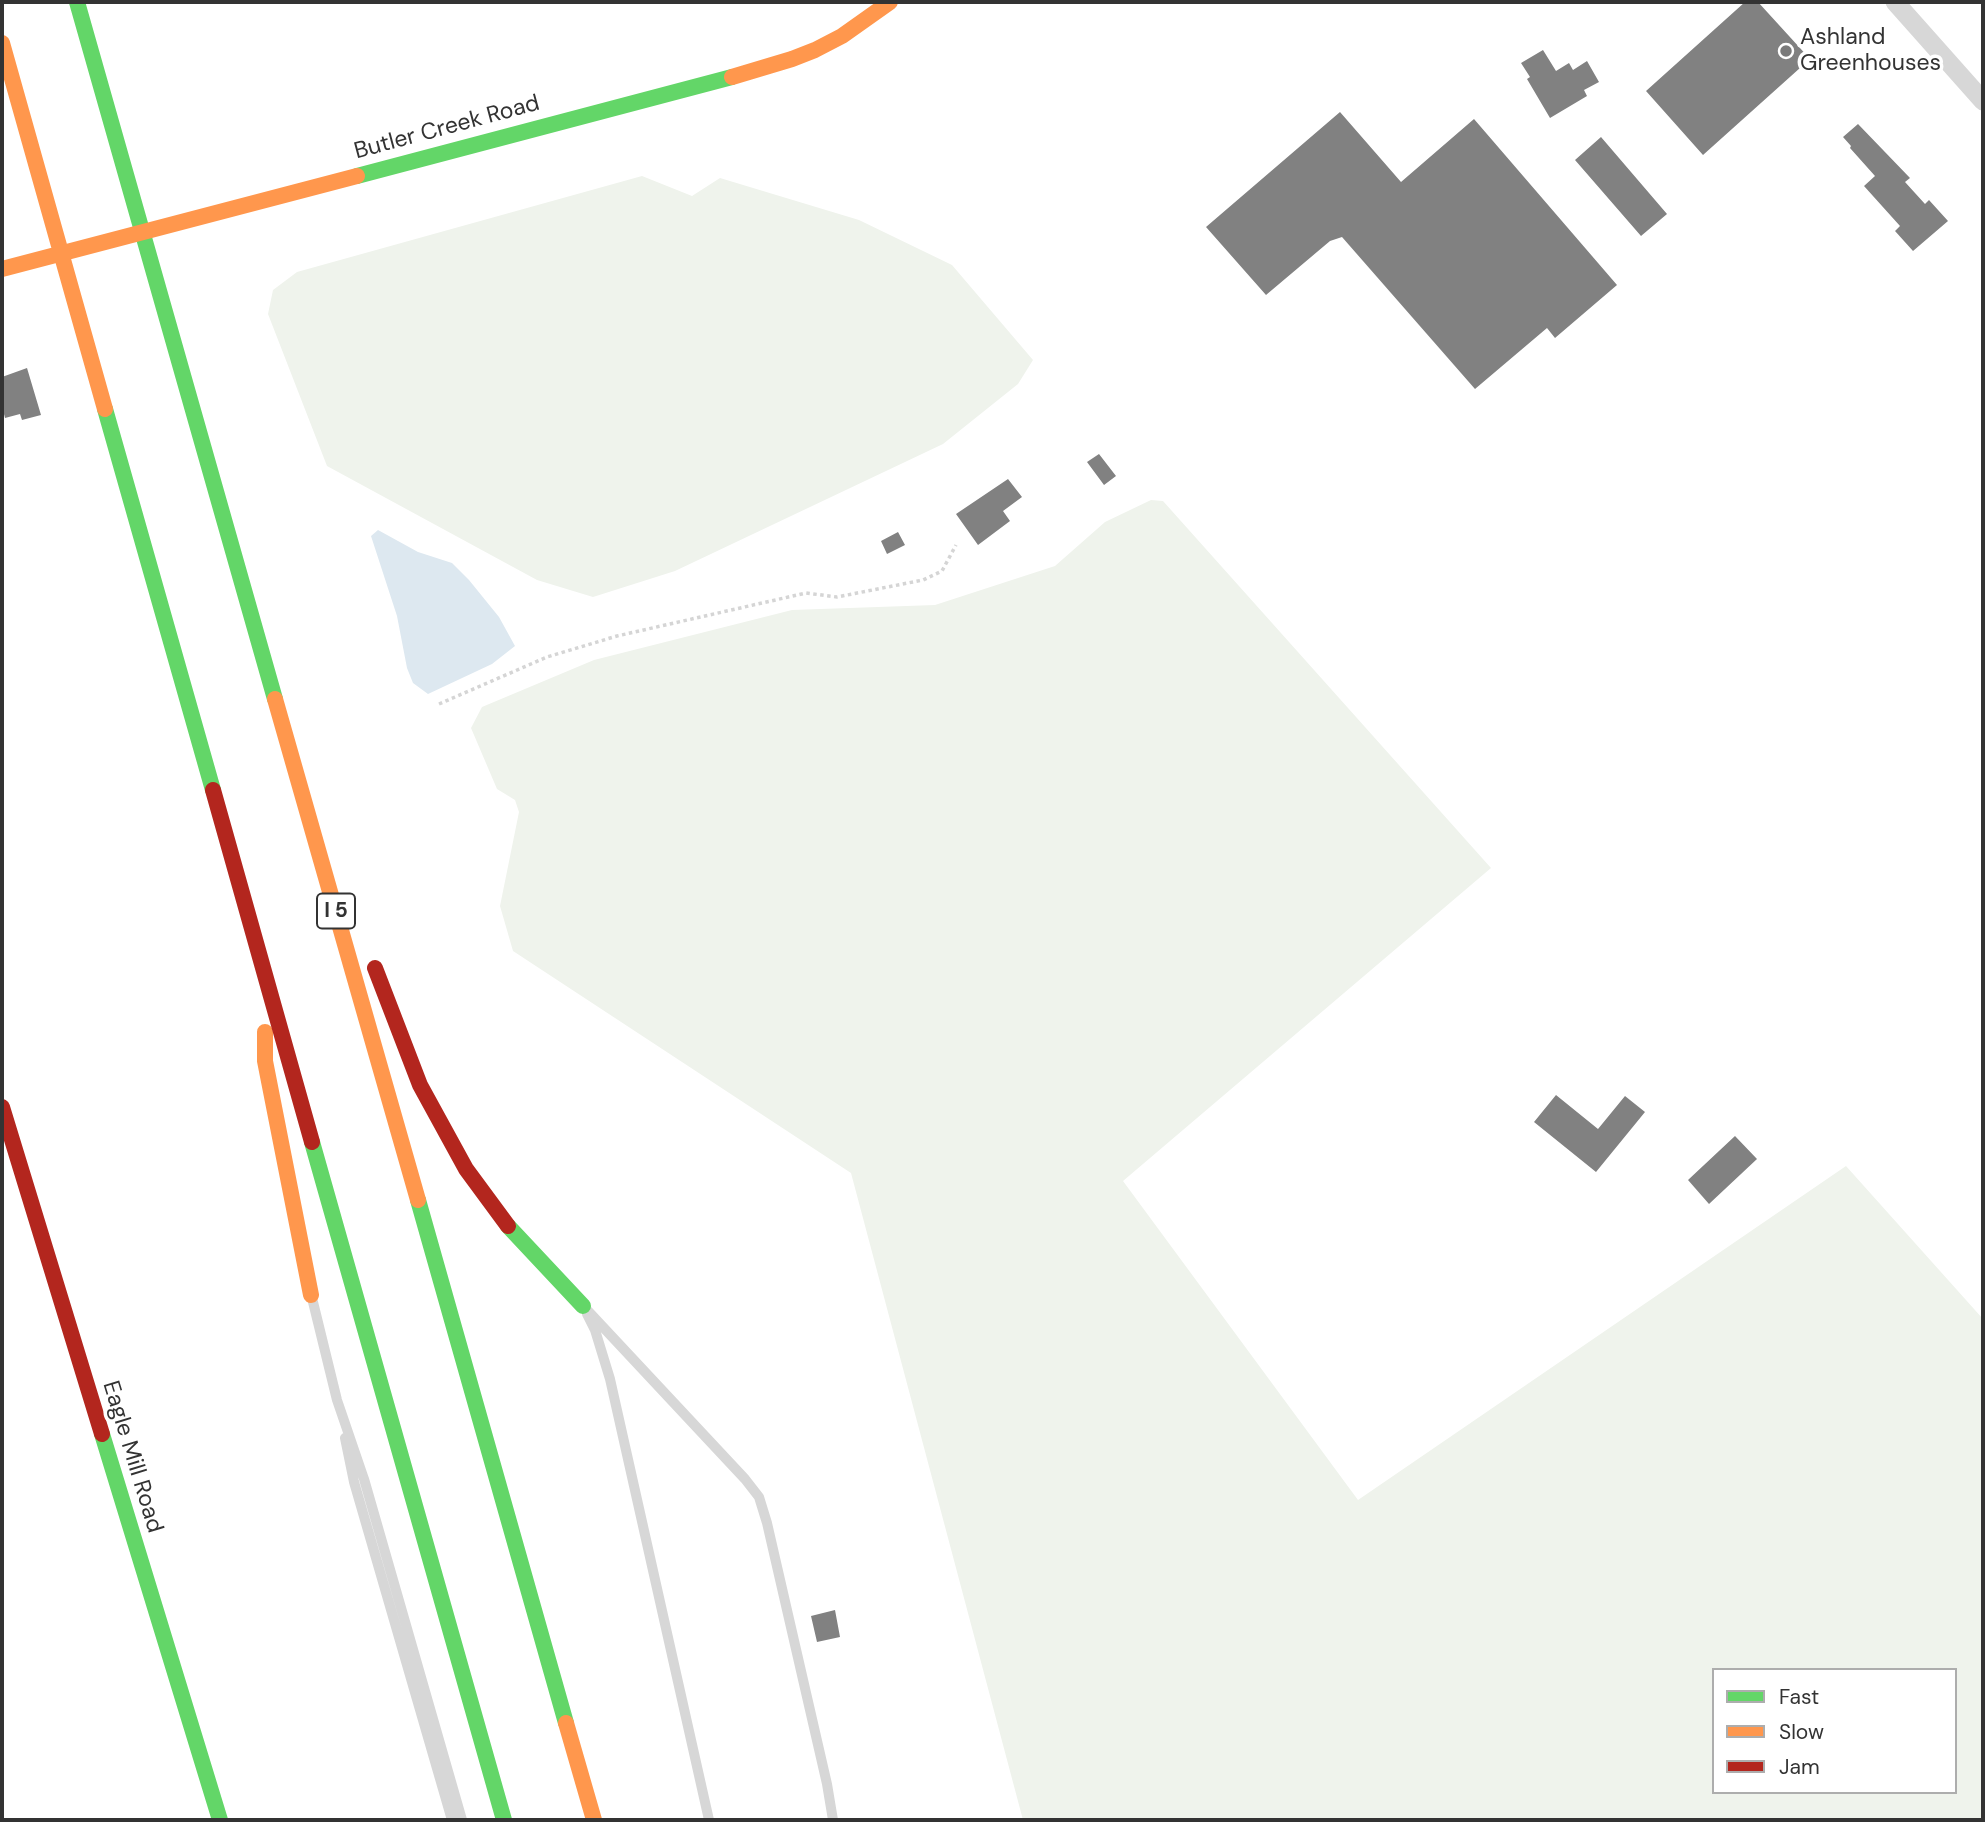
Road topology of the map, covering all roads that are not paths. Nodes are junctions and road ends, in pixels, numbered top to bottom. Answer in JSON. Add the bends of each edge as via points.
{"nodes":[{"id":1,"x":77,"y":2,"type":"edge"},
{"id":2,"x":890,"y":2,"type":"edge"},
{"id":3,"x":1895,"y":2,"type":"edge"},
{"id":4,"x":2,"y":43,"type":"edge"},
{"id":5,"x":1983,"y":102,"type":"edge"},
{"id":6,"x":2,"y":269,"type":"edge"},
{"id":7,"x":207,"y":456,"type":"junction"},
{"id":8,"x":317,"y":788,"type":"dead end"},
{"id":9,"x":372,"y":957,"type":"dead end"},
{"id":10,"x":266,"y":975,"type":"junction"},
{"id":11,"x":2,"y":1107,"type":"edge"},
{"id":12,"x":311,"y":1295,"type":"joint"},
{"id":13,"x":583,"y":1306,"type":"junction"},
{"id":14,"x":337,"y":1400,"type":"junction"},
{"id":15,"x":220,"y":1820,"type":"edge"},
{"id":16,"x":452,"y":1820,"type":"edge"},
{"id":17,"x":462,"y":1820,"type":"edge"},
{"id":18,"x":503,"y":1820,"type":"edge"},
{"id":19,"x":594,"y":1820,"type":"edge"},
{"id":20,"x":709,"y":1820,"type":"edge"},
{"id":21,"x":833,"y":1820,"type":"edge"}],
"edges":[{"from":1,"to":7,"type":"main road","number":"I 5"},
{"from":2,"to":6,"type":"main road","name":"Butler Creek Road","via":[[842,36],[792,59]]},
{"from":3,"to":5,"type":"street"},
{"from":4,"to":10,"type":"main road"},
{"from":7,"to":8,"type":"main road"},
{"from":7,"to":19,"type":"main road","number":"I 5"},
{"from":9,"to":13,"type":"main road","via":[[420,1085],[449,1140],[491,1205]]},
{"from":10,"to":12,"type":"main road","via":[[265,1061]]},
{"from":10,"to":18,"type":"main road"},
{"from":11,"to":15,"type":"main road","name":"Eagle Mill Road"},
{"from":12,"to":14,"type":"lane"},
{"from":13,"to":20,"type":"lane","via":[[610,1380]]},
{"from":13,"to":21,"type":"lane","via":[[759,1497]]},
{"from":14,"to":16,"type":"lane","via":[[354,1482]]},
{"from":14,"to":17,"type":"lane"}]}
